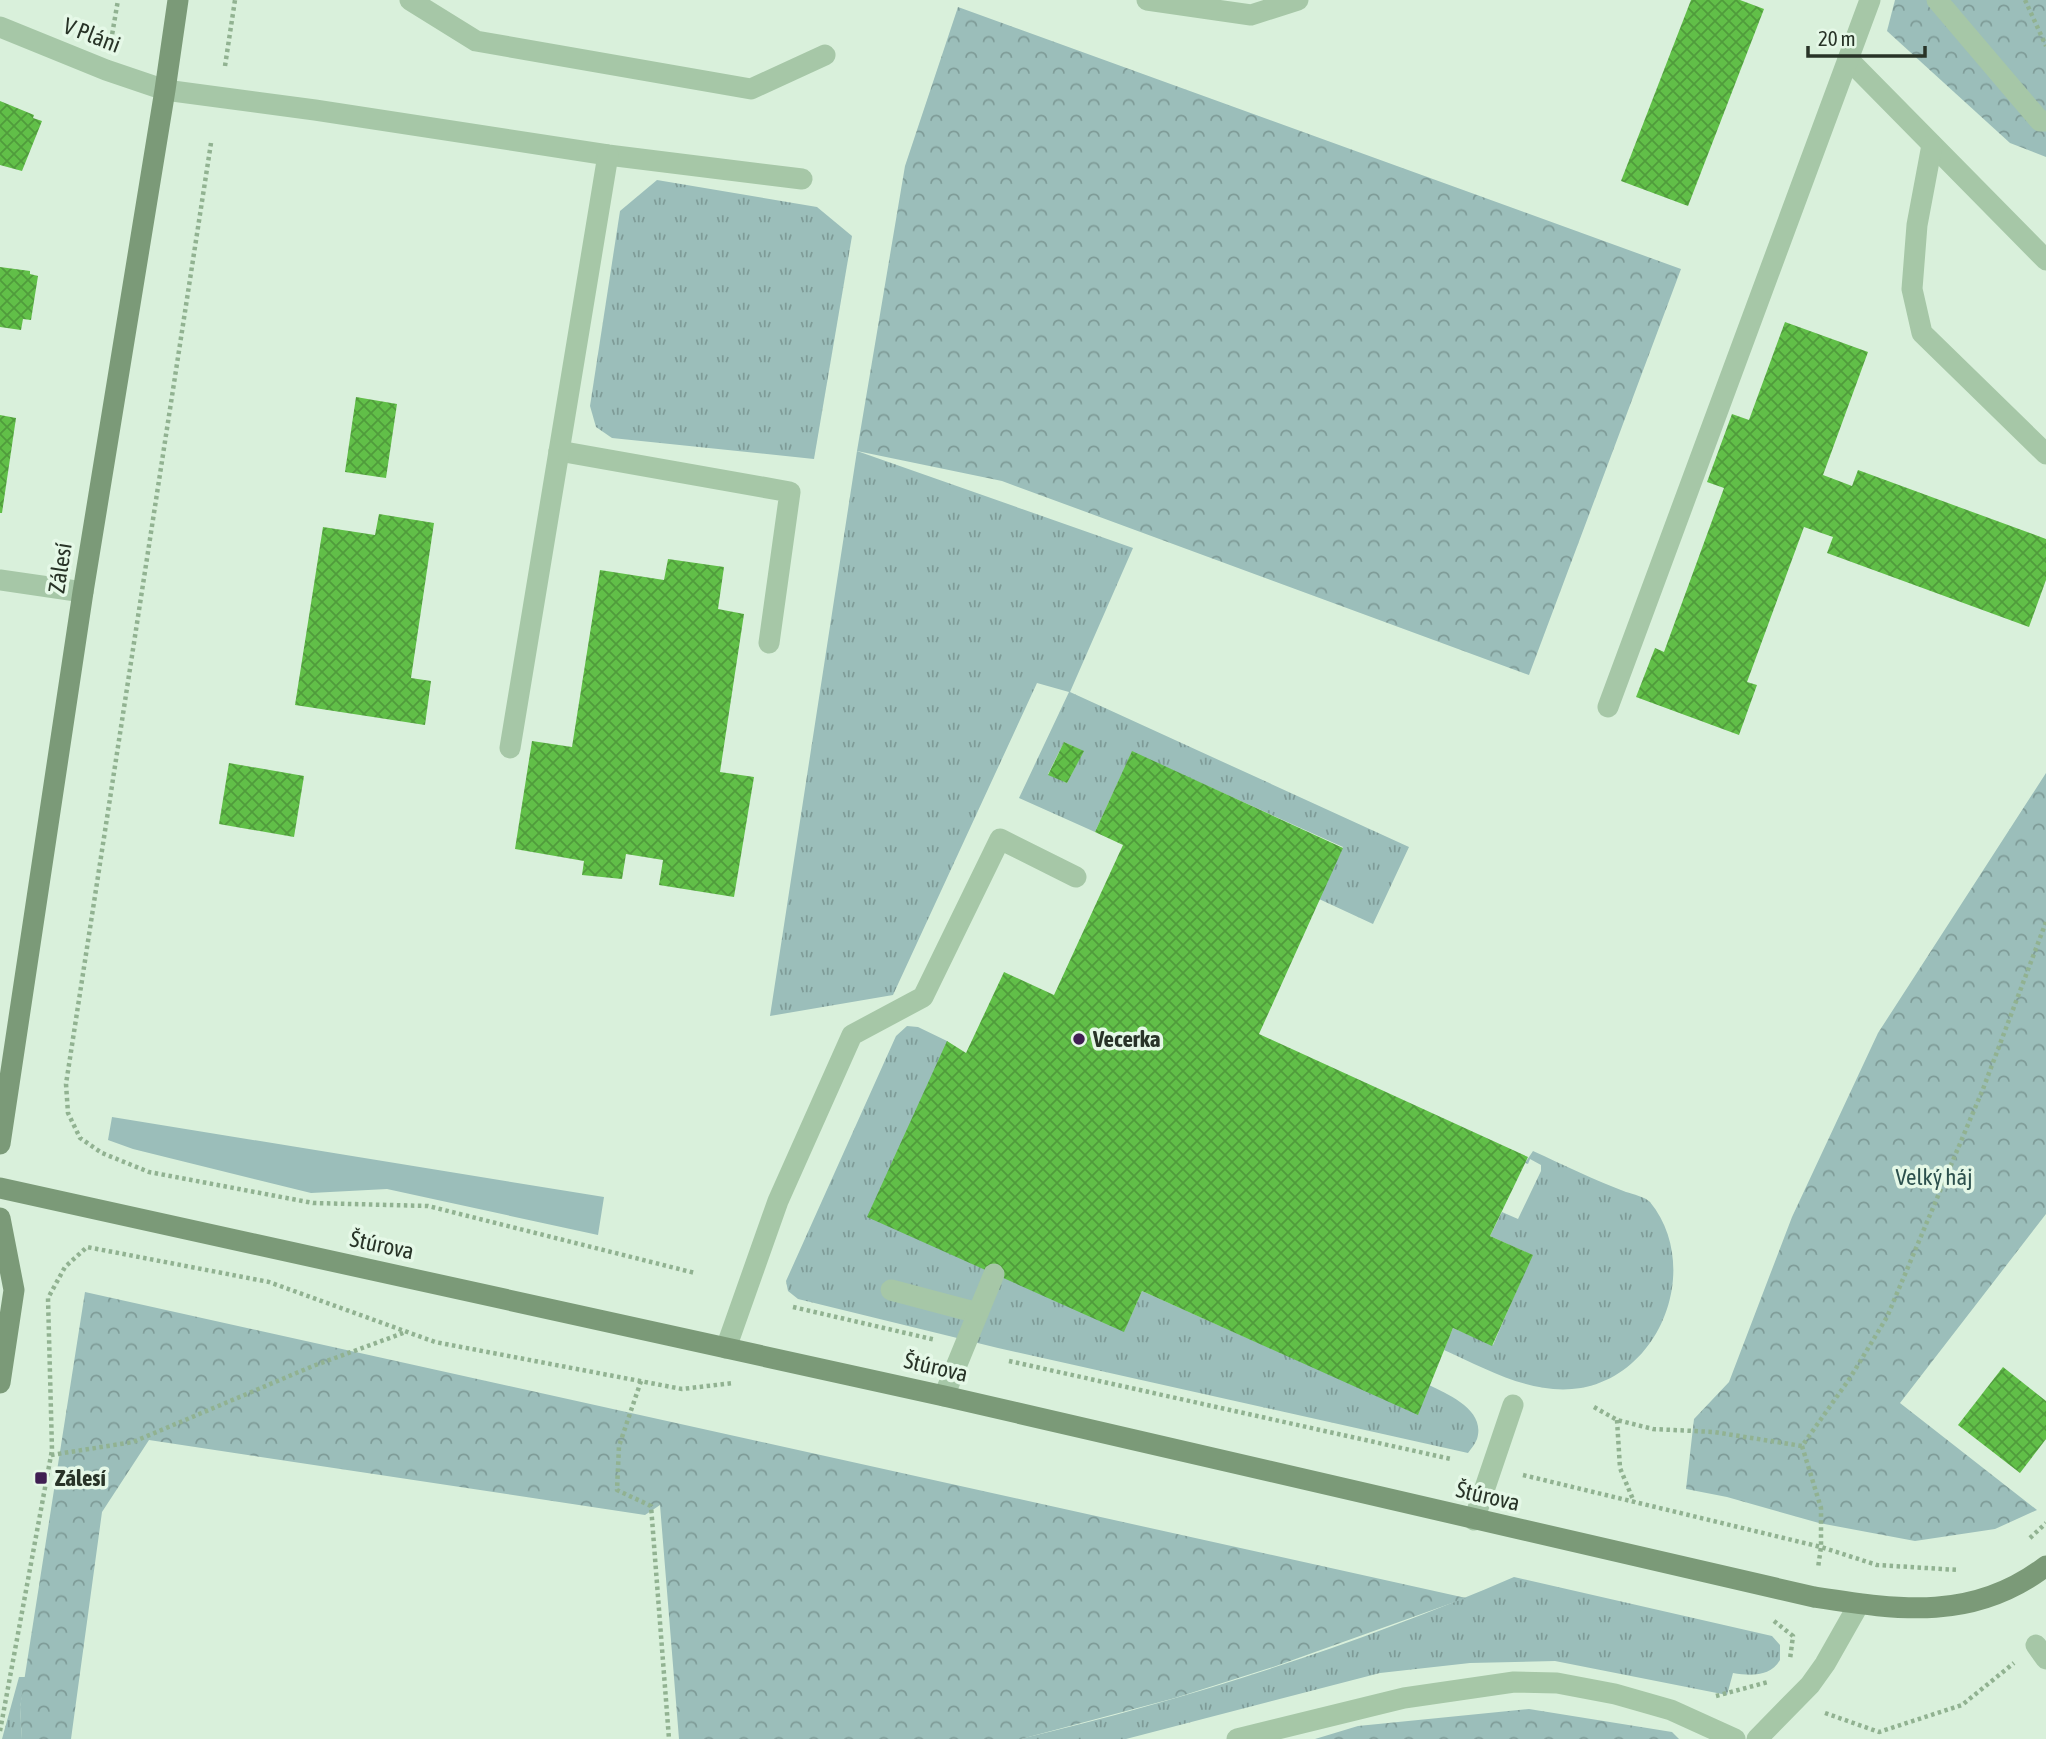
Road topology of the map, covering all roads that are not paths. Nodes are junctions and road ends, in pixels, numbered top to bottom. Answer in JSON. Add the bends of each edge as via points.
{"nodes":[{"id":1,"x":178,"y":0,"type":"edge"},
{"id":2,"x":410,"y":0,"type":"edge"},
{"id":3,"x":1147,"y":0,"type":"edge"},
{"id":4,"x":1298,"y":0,"type":"edge"},
{"id":5,"x":1870,"y":0,"type":"edge"},
{"id":6,"x":1937,"y":0,"type":"edge"},
{"id":7,"x":0,"y":27,"type":"edge"},
{"id":8,"x":825,"y":55,"type":"dead end"},
{"id":9,"x":1848,"y":59,"type":"junction"},
{"id":10,"x":165,"y":90,"type":"junction"},
{"id":11,"x":2046,"y":121,"type":"edge"},
{"id":12,"x":1933,"y":145,"type":"junction"},
{"id":13,"x":608,"y":155,"type":"junction"},
{"id":14,"x":802,"y":179,"type":"dead end"},
{"id":15,"x":2046,"y":260,"type":"edge"},
{"id":16,"x":559,"y":450,"type":"junction"},
{"id":17,"x":2046,"y":454,"type":"edge"},
{"id":18,"x":0,"y":580,"type":"edge"},
{"id":19,"x":83,"y":592,"type":"junction"},
{"id":20,"x":769,"y":643,"type":"dead end"},
{"id":21,"x":1608,"y":707,"type":"dead end"},
{"id":22,"x":510,"y":748,"type":"dead end"},
{"id":23,"x":1076,"y":877,"type":"dead end"},
{"id":24,"x":0,"y":1144,"type":"edge"},
{"id":25,"x":0,"y":1188,"type":"edge"},
{"id":26,"x":0,"y":1219,"type":"edge"},
{"id":27,"x":994,"y":1274,"type":"dead end"},
{"id":28,"x":891,"y":1290,"type":"dead end"},
{"id":29,"x":978,"y":1313,"type":"junction"},
{"id":30,"x":726,"y":1348,"type":"junction"},
{"id":31,"x":0,"y":1383,"type":"edge"},
{"id":32,"x":944,"y":1396,"type":"junction"},
{"id":33,"x":1513,"y":1405,"type":"dead end"},
{"id":34,"x":1474,"y":1520,"type":"junction"},
{"id":35,"x":2046,"y":1566,"type":"edge"},
{"id":36,"x":1859,"y":1604,"type":"junction"},
{"id":37,"x":1237,"y":1739,"type":"edge"},
{"id":38,"x":1735,"y":1739,"type":"edge"},
{"id":39,"x":1757,"y":1739,"type":"edge"}],
"edges":[{"from":1,"to":10,"type":"street","name":"Zálesí"},
{"from":2,"to":8,"type":"street","via":[[476,41],[751,89]]},
{"from":3,"to":4,"type":"street","via":[[1251,15]]},
{"from":5,"to":9,"type":"street"},
{"from":6,"to":11,"type":"street","via":[[2040,121]]},
{"from":7,"to":10,"type":"street","name":"V Pláni"},
{"from":9,"to":12,"type":"street"},
{"from":9,"to":21,"type":"street"},
{"from":10,"to":13,"type":"street","name":"V Pláni"},
{"from":10,"to":19,"type":"street","name":"Zálesí"},
{"from":12,"to":15,"type":"street"},
{"from":12,"to":17,"type":"street","via":[[1917,225],[1912,289],[1922,333]]},
{"from":13,"to":14,"type":"street","name":"V Pláni"},
{"from":13,"to":16,"type":"street"},
{"from":16,"to":20,"type":"street","via":[[790,492]]},
{"from":16,"to":22,"type":"street"},
{"from":18,"to":19,"type":"street"},
{"from":19,"to":24,"type":"street","name":"Zálesí"},
{"from":23,"to":30,"type":"street","via":[[1000,839],[923,997],[852,1035],[778,1201]]},
{"from":25,"to":30,"type":"street","name":"Štúrova"},
{"from":26,"to":31,"type":"street","via":[[14,1290]]},
{"from":27,"to":29,"type":"street"},
{"from":28,"to":29,"type":"street"},
{"from":29,"to":32,"type":"street"},
{"from":30,"to":32,"type":"street","name":"Štúrova"},
{"from":32,"to":34,"type":"street","name":"Štúrova"},
{"from":33,"to":34,"type":"street"},
{"from":34,"to":36,"type":"street","name":"Štúrova"},
{"from":35,"to":36,"type":"street","name":"Štúrova","via":[[2021,1584],[1977,1601],[1903,1608]]},
{"from":36,"to":39,"type":"street","via":[[1825,1664]]},
{"from":37,"to":38,"type":"street","via":[[1404,1698],[1514,1682],[1557,1683],[1615,1694],[1671,1710]]}]}
